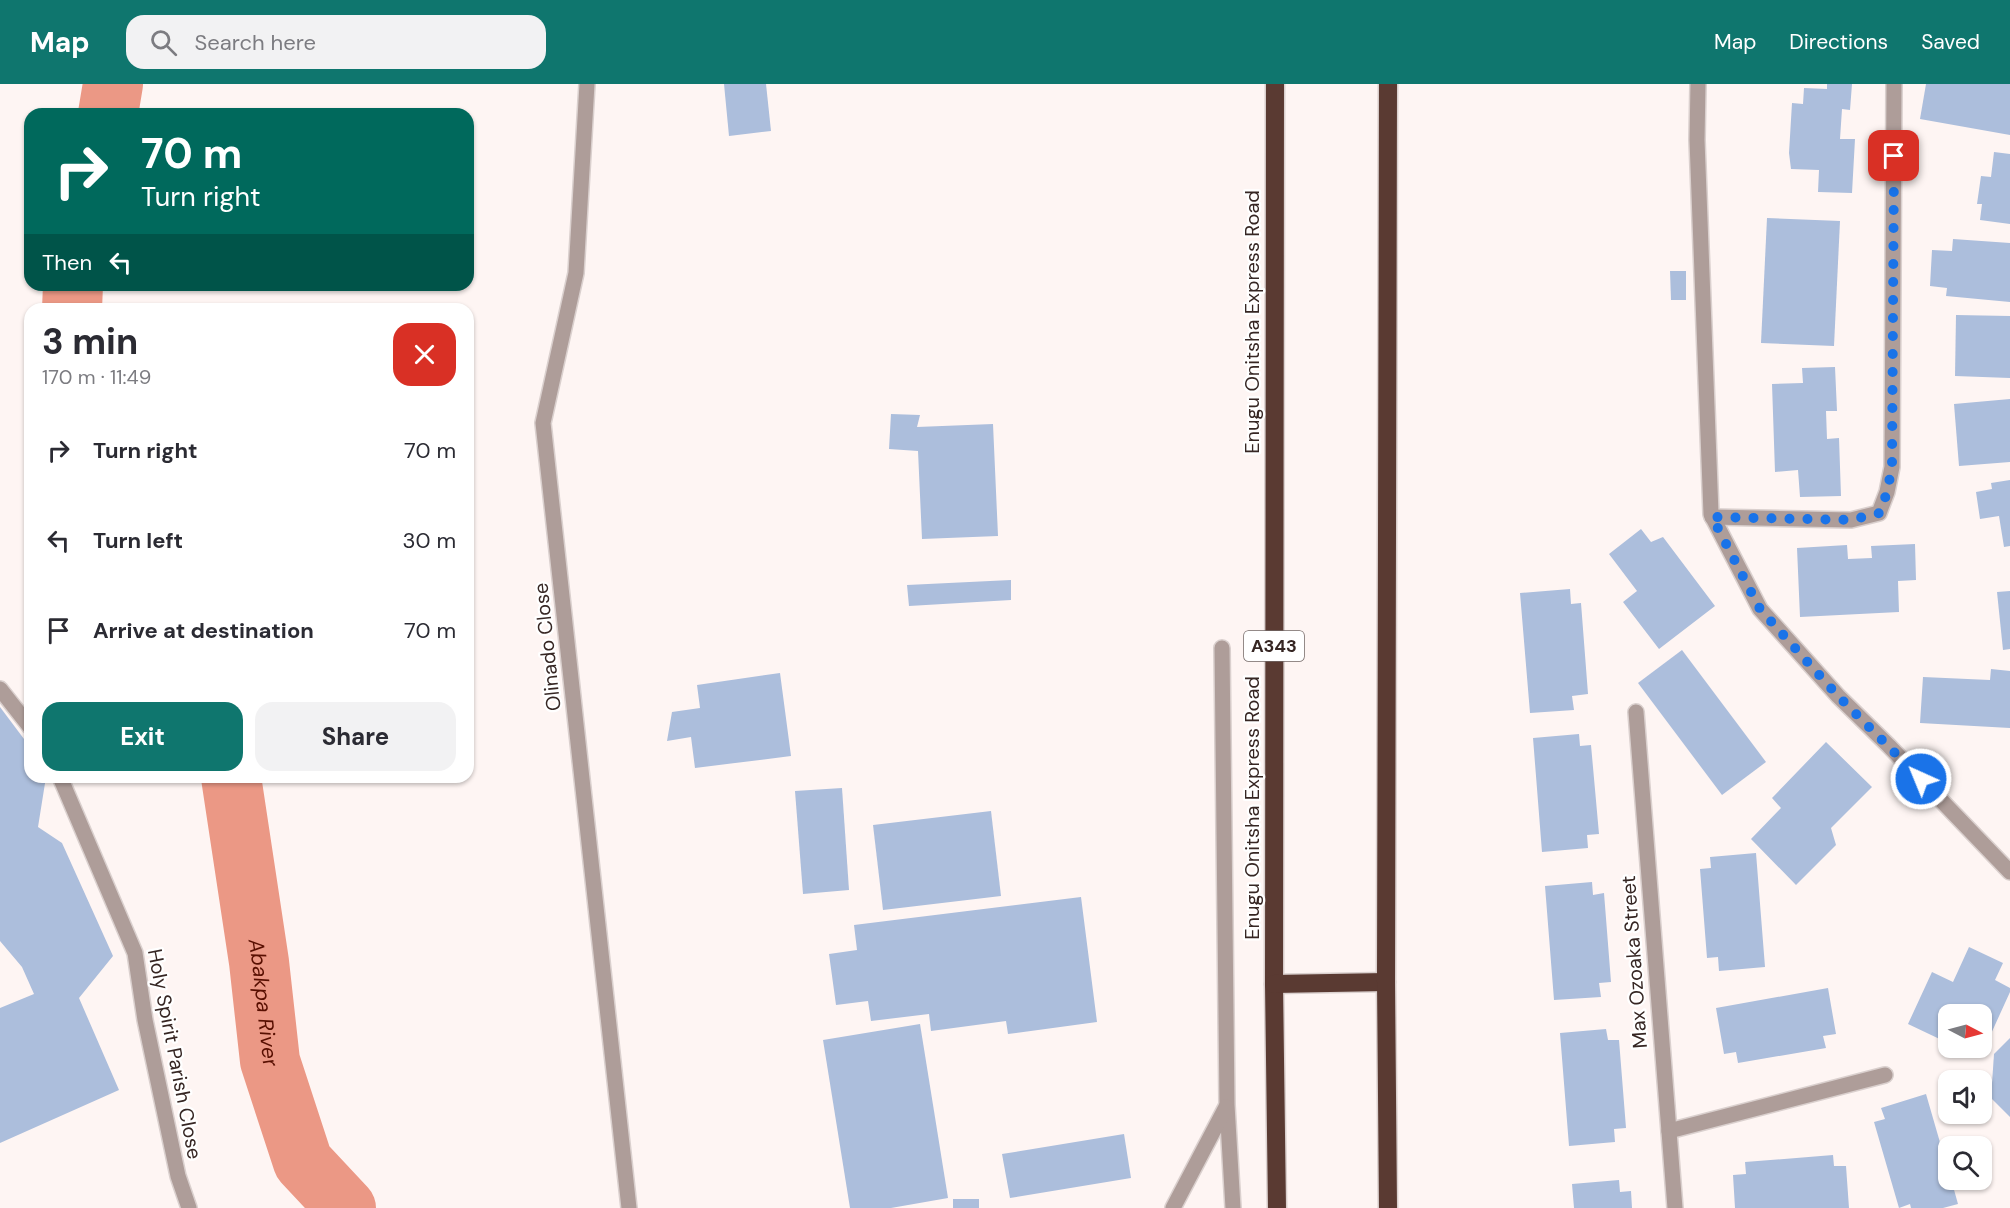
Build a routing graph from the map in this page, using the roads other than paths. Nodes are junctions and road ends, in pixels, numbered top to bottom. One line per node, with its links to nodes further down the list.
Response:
1 (587, 84): 19 (street, Olinado Close)
2 (1275, 84): 14 (highway, Enugu Onitsha Express Road / A343)
3 (1388, 84): 13 (highway)
4 (1698, 84): 6 (street)
5 (1894, 84): 6 (street)
6 (1712, 516): 12 (street)
7 (1222, 648): 16 (street)
8 (0, 689): 10 (street)
9 (1636, 712): 17 (street, Max Ozoaka Street)
10 (24, 719)
11 (63, 783): 18 (street, Holy Spirit Parish Close)
12 (2010, 872)
13 (1386, 982): 14 (highway); 23 (highway)
14 (1274, 984): 22 (highway, Enugu Onitsha Express Road / A343)
15 (1885, 1075): 17 (street)
16 (1227, 1105): 20 (street); 21 (street)
17 (1669, 1131): 24 (street, Max Ozoaka Street)
18 (189, 1208)
19 (629, 1208)
20 (1173, 1208)
21 (1233, 1208)
22 (1278, 1208)
23 (1388, 1208)
24 (1675, 1208)

